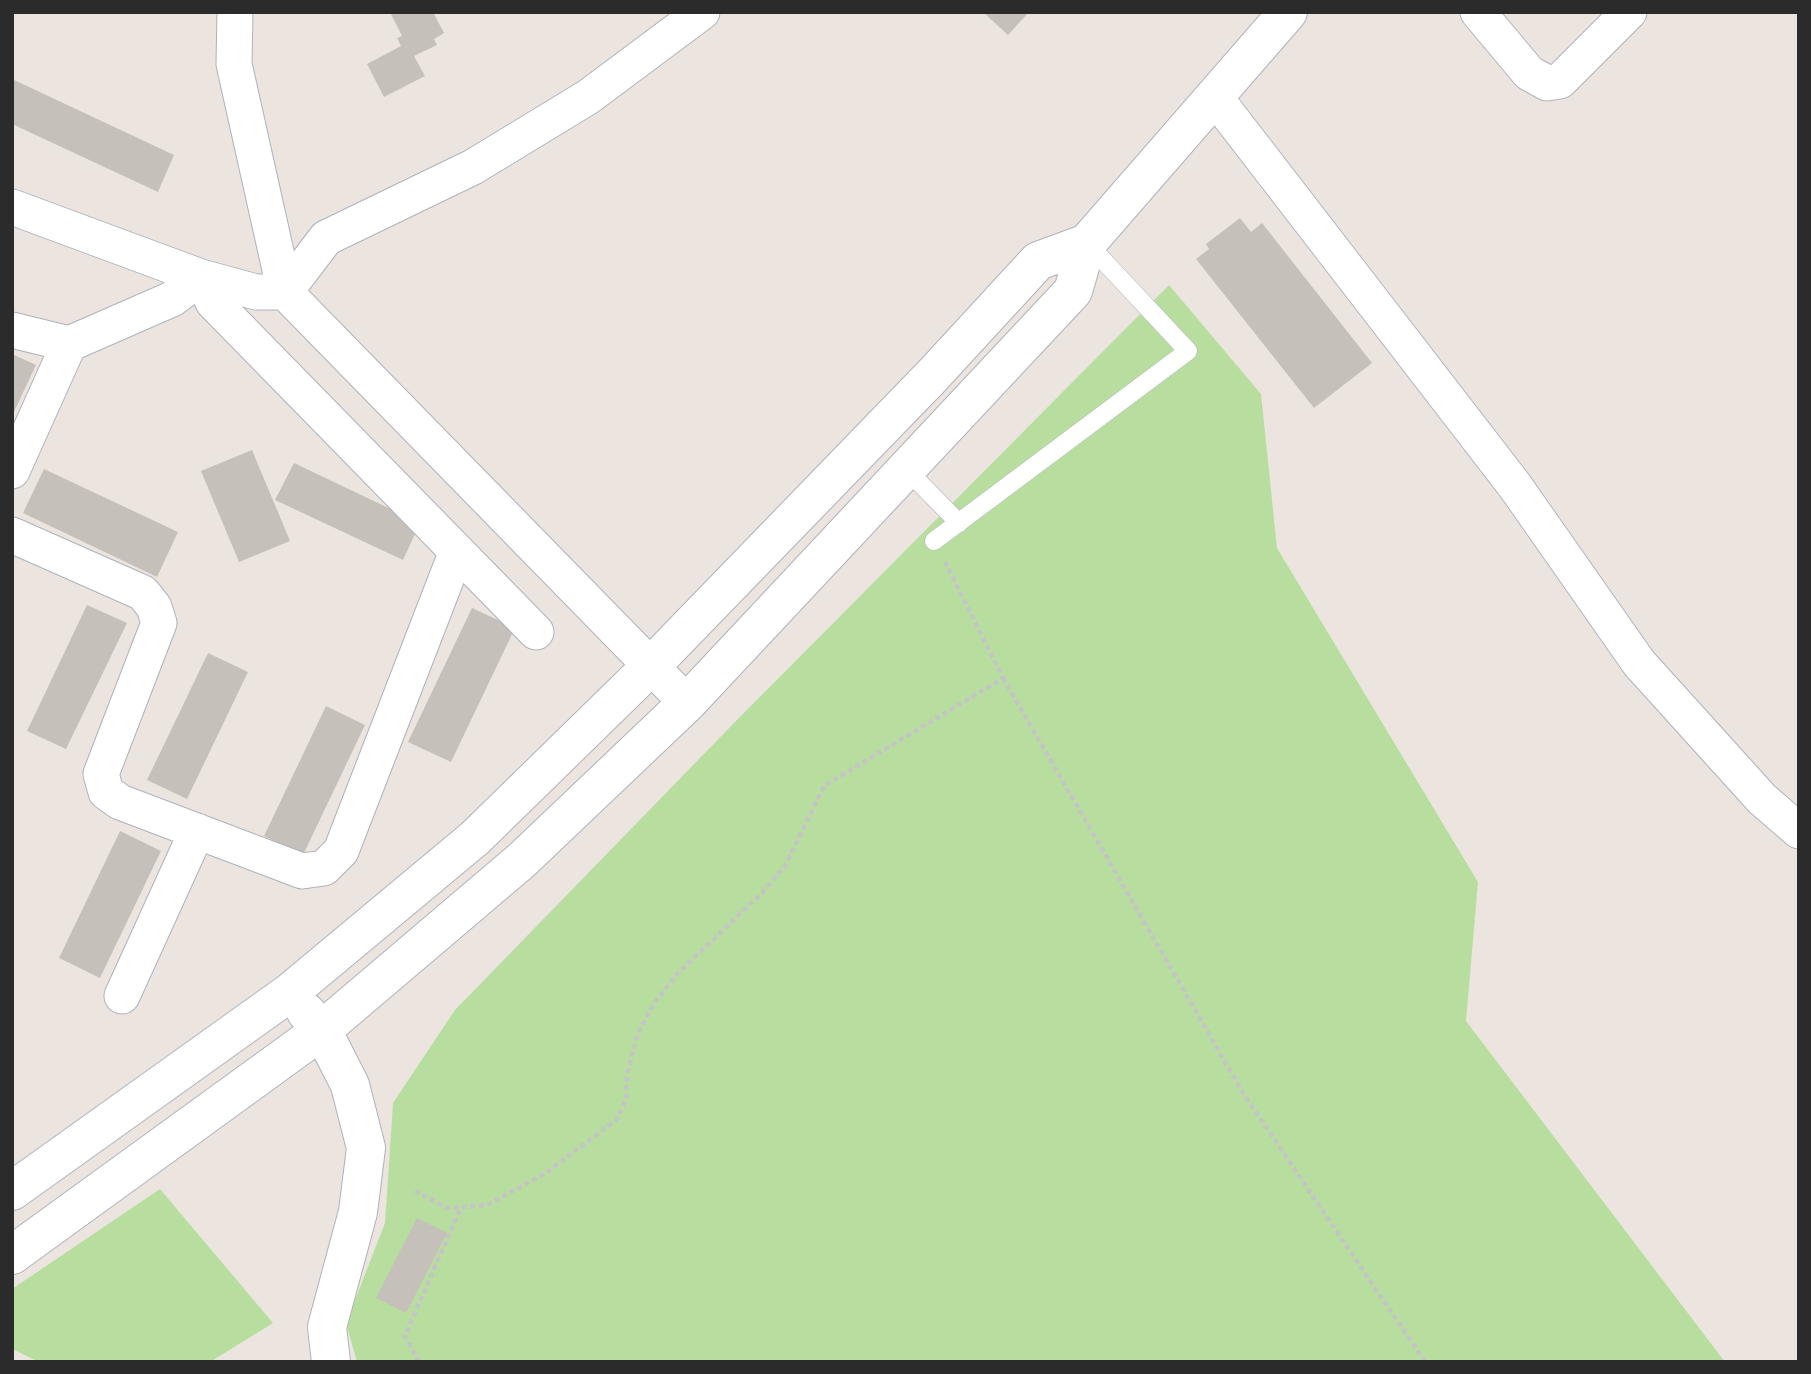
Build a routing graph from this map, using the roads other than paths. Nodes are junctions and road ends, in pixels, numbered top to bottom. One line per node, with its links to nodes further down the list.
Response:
1 (235, 12): 10 (street)
2 (702, 12): 10 (street)
3 (1288, 12): 6 (main road)
4 (1478, 12): 5 (street)
5 (1629, 12)
6 (1214, 96): 8 (main road); 23 (street)
7 (12, 207): 9 (street)
8 (1087, 243): 13 (main road); 15 (lane); 20 (main road)
9 (201, 276): 10 (street); 12 (street); 18 (street)
10 (285, 292): 20 (street)
11 (12, 330): 12 (street)
12 (69, 344): 14 (street)
13 (905, 468): 15 (lane); 21 (main road)
14 (12, 471)
15 (959, 523): 17 (lane)
16 (12, 535): 22 (street)
17 (934, 541)
18 (457, 551): 19 (street); 22 (street)
19 (536, 632)
20 (650, 667): 21 (street); 24 (main road)
21 (687, 703): 26 (main road)
22 (197, 831): 25 (street)
23 (1799, 831)
24 (289, 993): 26 (main road); 27 (main road)
25 (122, 996)
26 (322, 1030): 28 (main road); 29 (main road)
27 (12, 1191)
28 (12, 1255)
29 (331, 1362)

